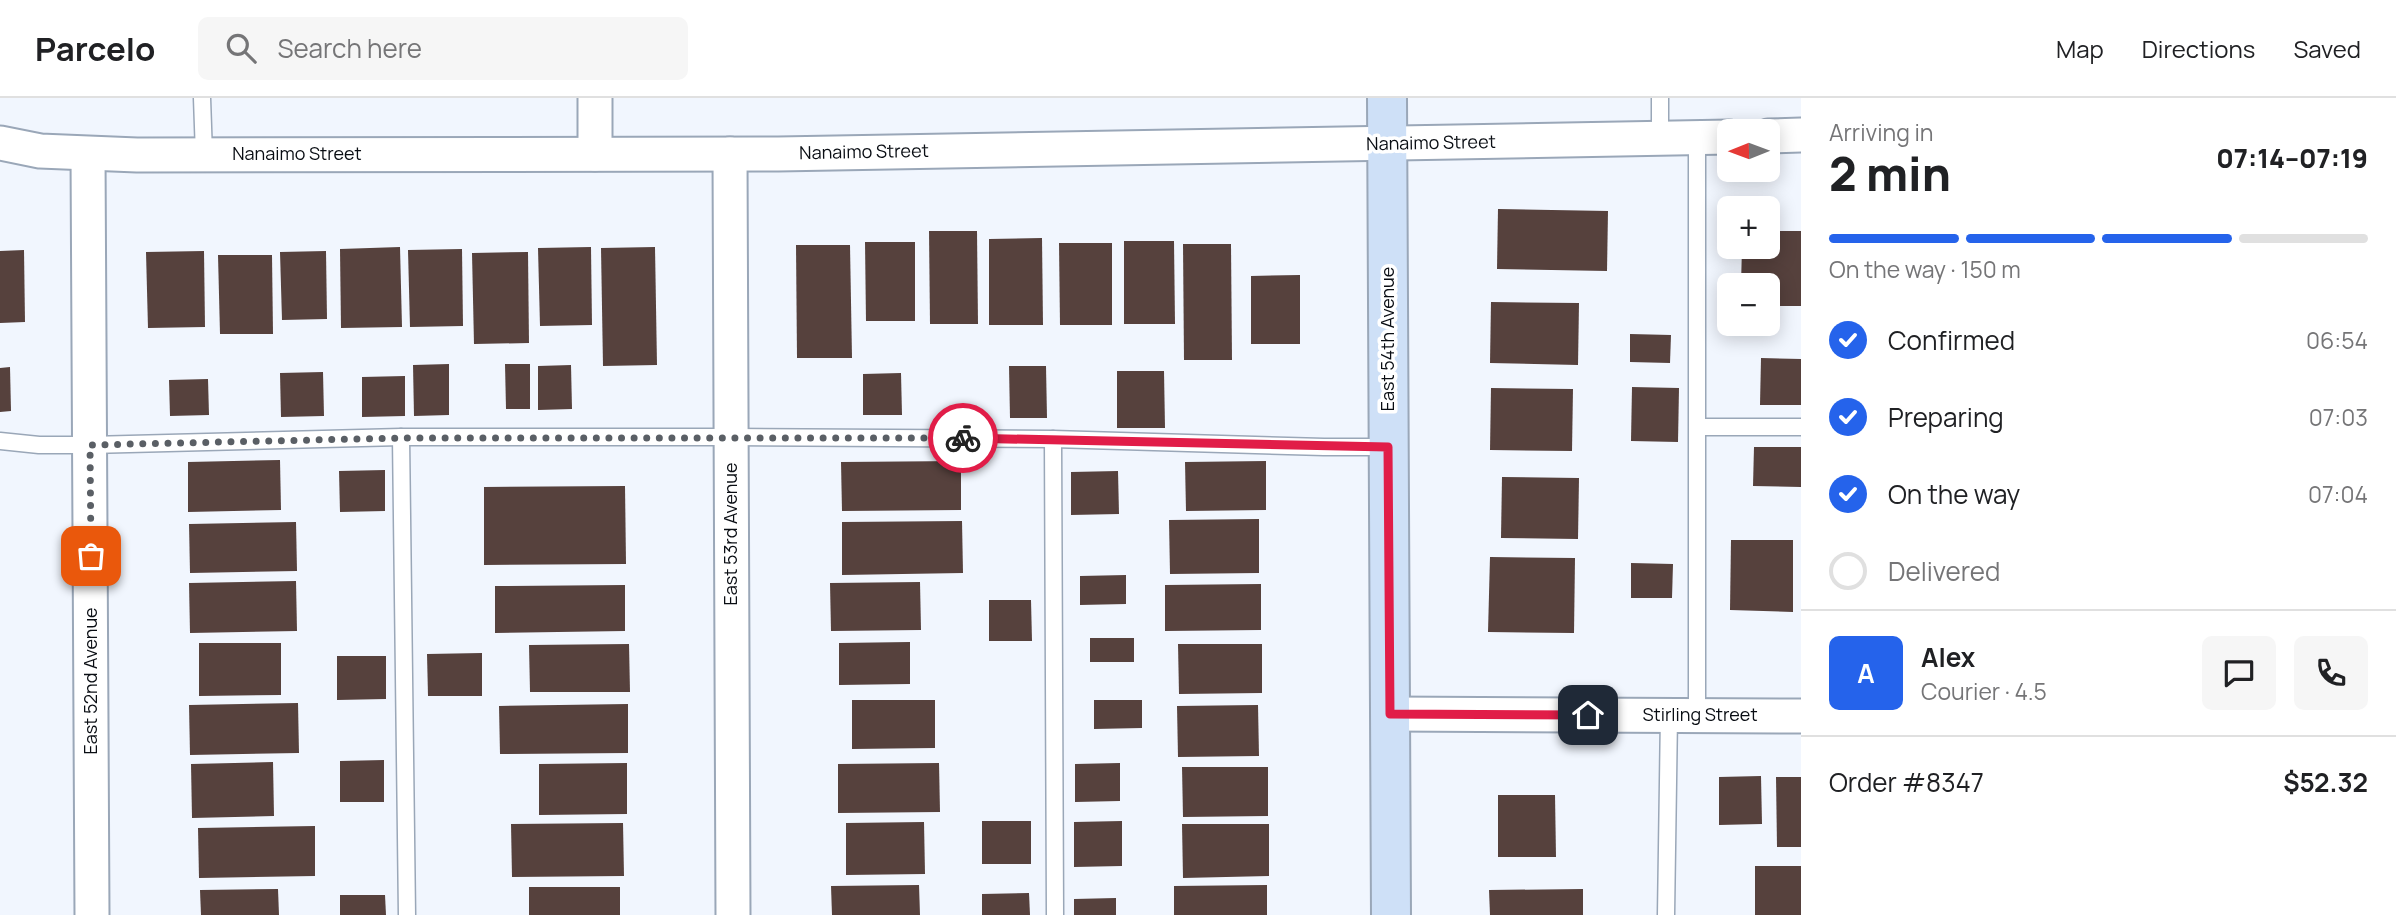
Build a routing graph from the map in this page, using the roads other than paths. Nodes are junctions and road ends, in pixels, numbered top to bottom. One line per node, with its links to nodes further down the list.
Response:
1 (202, 98): 14 (lane)
2 (595, 98): 12 (street)
3 (1387, 98): 10 (street, East 54th Avenue)
4 (1660, 98): 8 (lane)
5 (1801, 135): 6 (street)
6 (1780, 136)
7 (1713, 137): 8 (street, Nanaimo Street); 15 (lane)
8 (1660, 139): 10 (street, Nanaimo Street)
9 (0, 143): 11 (street, Nanaimo Street)
10 (1387, 143): 13 (street, Nanaimo Street); 22 (street, East 54th Avenue)
11 (88, 154): 14 (street, Nanaimo Street); 21 (street, East 52nd Avenue)
12 (595, 154): 13 (street, Nanaimo Street); 14 (street, Nanaimo Street)
13 (730, 154): 17 (street, East 53rd Avenue)
14 (204, 155)
15 (1698, 427): 16 (lane); 24 (lane)
16 (1801, 427)
17 (730, 437): 18 (lane); 19 (lane); 28 (street, East 53rd Avenue)
18 (401, 438): 21 (lane); 27 (lane)
19 (1054, 439): 22 (lane); 29 (lane)
20 (0, 441): 21 (lane)
21 (90, 445): 26 (street, East 52nd Avenue)
22 (1388, 447): 23 (street, East 54th Avenue)
23 (1390, 714): 24 (street, Stirling Street); 30 (street, East 54th Avenue)
24 (1683, 715): 25 (street, Stirling Street); 31 (lane)
25 (1801, 716)
26 (92, 915)
27 (407, 915)
28 (733, 915)
29 (1055, 915)
30 (1391, 915)
31 (1666, 915)

